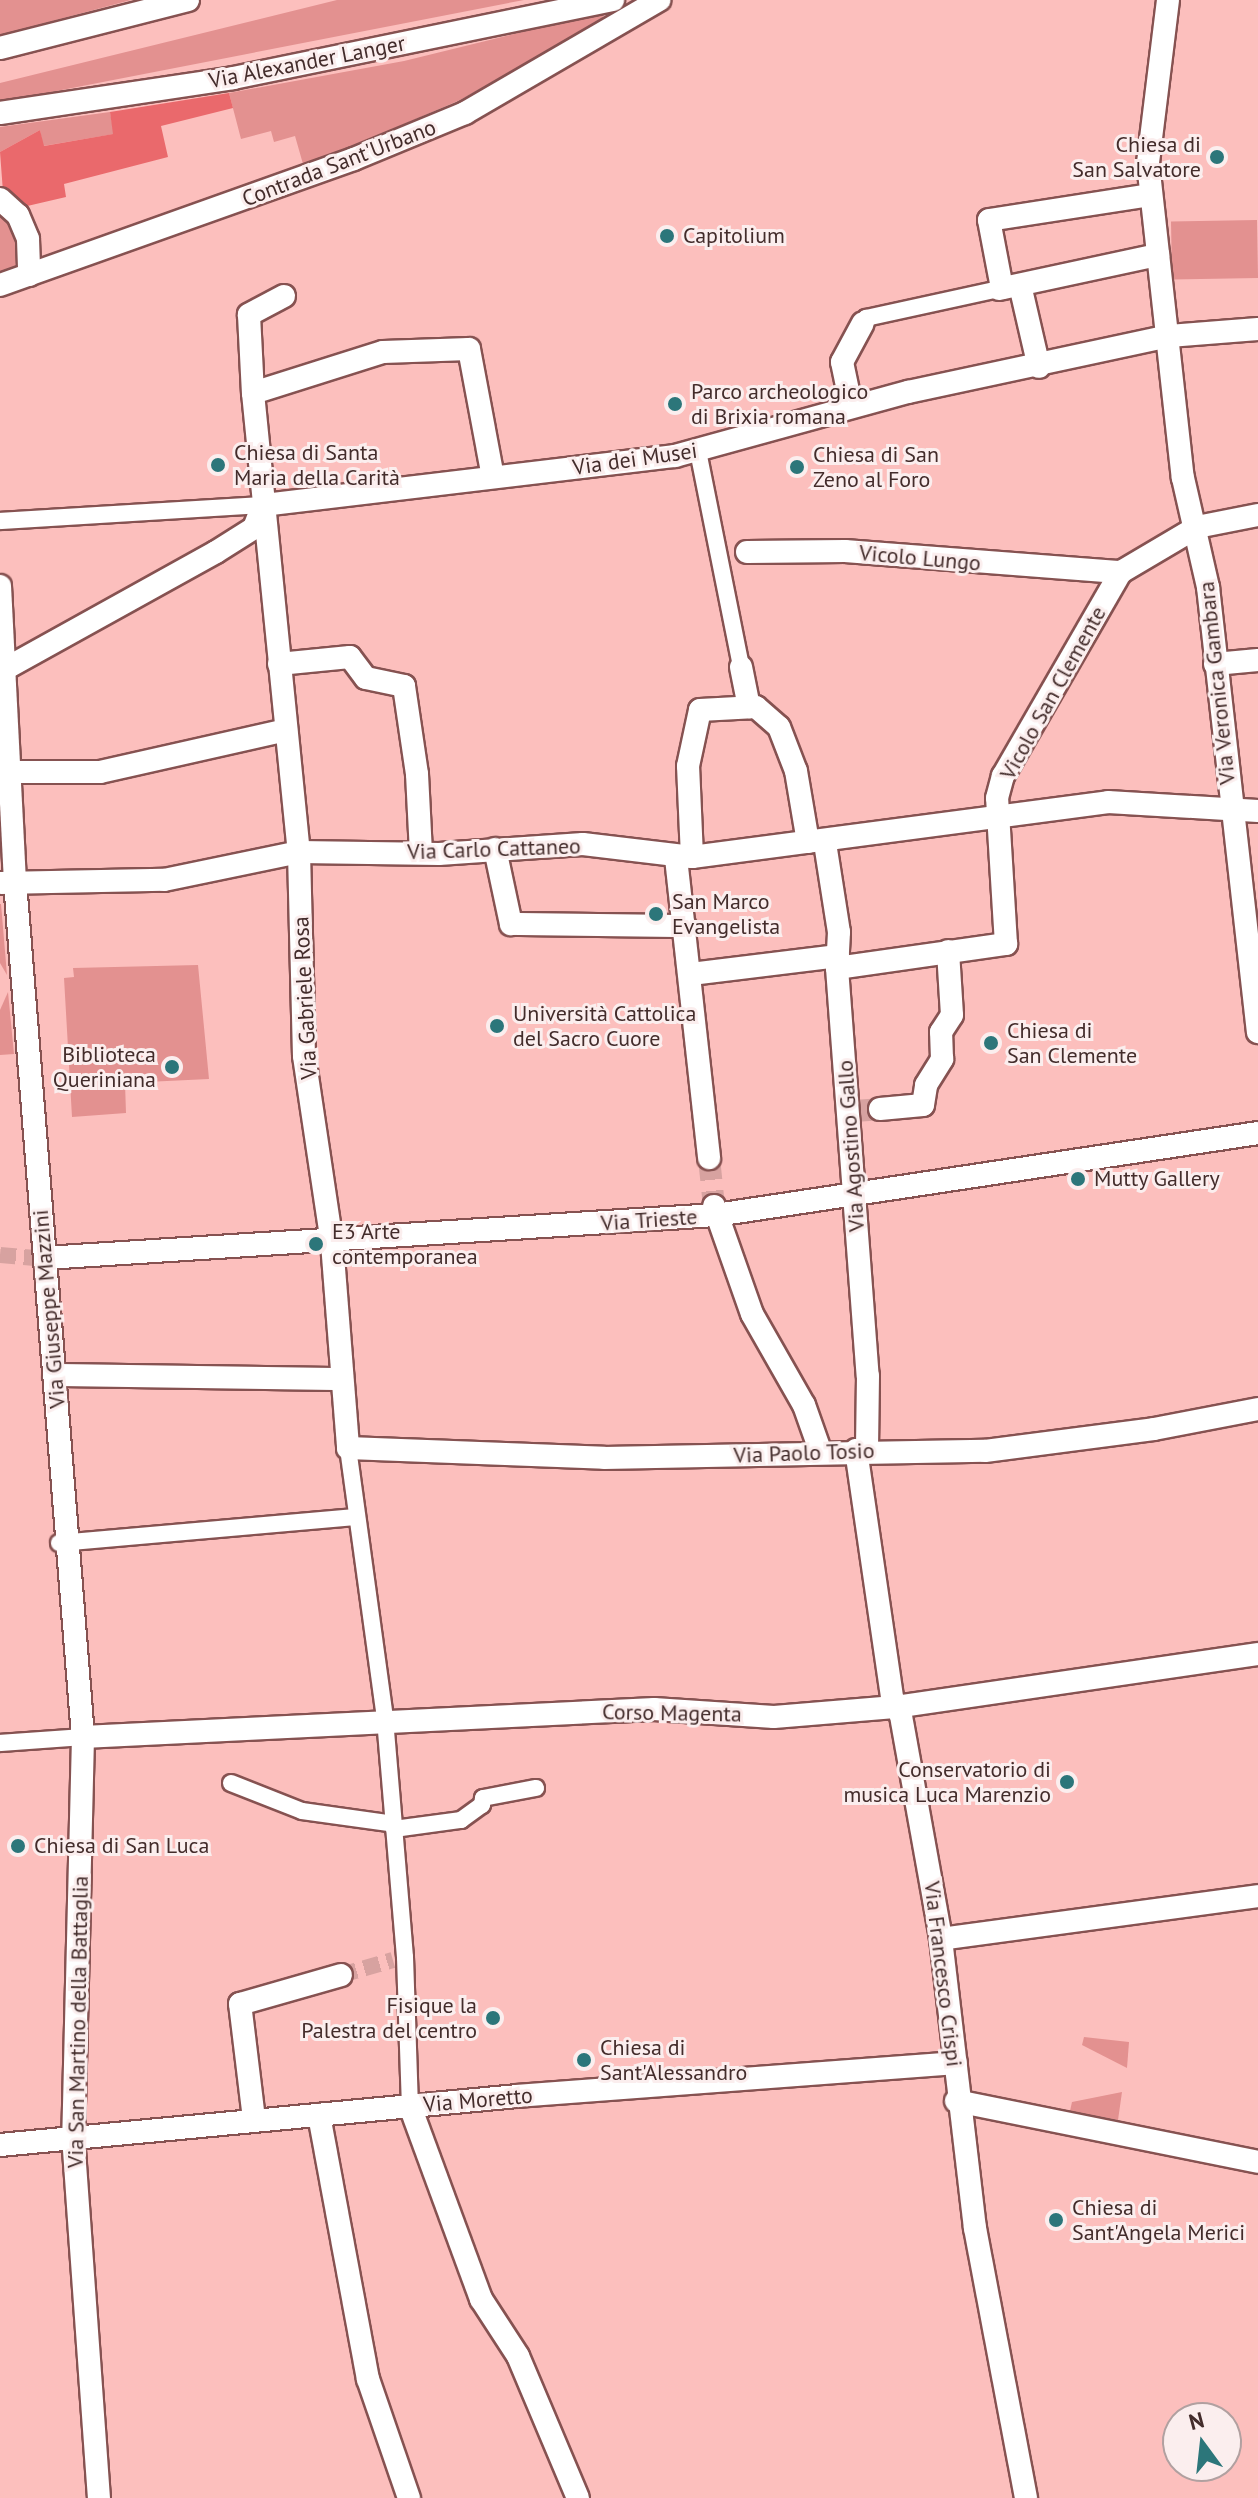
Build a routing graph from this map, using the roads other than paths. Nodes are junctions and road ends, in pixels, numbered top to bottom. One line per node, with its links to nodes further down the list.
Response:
1 (188, 0): 5 (street)
2 (613, 0): 6 (street, Via Alexander Langer)
3 (659, 0): 10 (street, Contrada Sant'Urbano)
4 (1168, 0): 7 (street, Via Veronica Gambara)
5 (0, 48)
6 (0, 113)
7 (1151, 195): 9 (street, Via Veronica Gambara); 12 (street)
8 (0, 199): 10 (street)
9 (1158, 255): 12 (street); 16 (street, Via Veronica Gambara)
10 (29, 275): 11 (street, Contrada Sant'Urbano)
11 (0, 285)
12 (1007, 287): 14 (street); 17 (street)
13 (284, 296): 18 (street, Via Gabriele Rosa)
14 (863, 323): 19 (street)
15 (1258, 329): 16 (street, Via dei Musei)
16 (1169, 336): 17 (street, Via dei Musei); 25 (street, Via Veronica Gambara)
17 (1039, 367): 19 (street, Via dei Musei)
18 (253, 393): 21 (street); 22 (street, Via Gabriele Rosa)
19 (851, 405): 20 (street, Via dei Musei)
20 (698, 451): 21 (street, Via dei Musei); 27 (street)
21 (493, 477): 22 (street, Via dei Musei)
22 (263, 505): 24 (street, Via dei Musei); 31 (street, Via Gabriele Rosa); 34 (street)
23 (1258, 515): 25 (street, Vicolo San Clemente)
24 (0, 521)
25 (1197, 527): 28 (street, Vicolo San Clemente); 32 (street, Via Veronica Gambara)
26 (747, 552): 27 (street, Vicolo Lungo); 28 (street, Vicolo Lungo)
27 (719, 554): 33 (street)
28 (1121, 572): 38 (street, Vicolo San Clemente)
29 (0, 586): 34 (street, Via Giuseppe Mazzini)
30 (1258, 660): 32 (street)
31 (279, 664): 36 (street, Via Gabriele Rosa); 44 (street)
32 (1215, 664): 39 (street, Via Veronica Gambara)
33 (741, 667): 35 (street)
34 (5, 669): 37 (street, Via Giuseppe Mazzini)
35 (749, 707): 41 (street, Via Agostino Gallo); 45 (street)
36 (286, 730): 37 (street); 43 (street, Via Gabriele Rosa)
37 (9, 772): 46 (street, Via Giuseppe Mazzini)
38 (997, 806): 39 (street, Via Carlo Cattaneo); 41 (street, Via Carlo Cattaneo); 48 (street, Vicolo San Clemente)
39 (1232, 811): 40 (street, Via Carlo Cattaneo); 51 (street, Via Veronica Gambara)
40 (1258, 811)
41 (817, 842): 45 (street, Via Carlo Cattaneo); 49 (street, Via Agostino Gallo)
42 (495, 849): 44 (street, Via Carlo Cattaneo); 45 (street, Via Carlo Cattaneo); 47 (street)
43 (299, 852): 44 (street, Via Carlo Cattaneo); 46 (street, Via Carlo Cattaneo); 57 (street, Via Gabriele Rosa)
44 (421, 852)
45 (684, 858): 47 (street)
46 (8, 882): 58 (street, Via Giuseppe Mazzini)
47 (685, 926): 50 (street)
48 (948, 951): 49 (street, Vicolo San Clemente); 52 (street)
49 (838, 962): 50 (street, Vicolo San Clemente); 55 (street, Via Agostino Gallo)
50 (691, 974): 54 (street)
51 (1258, 1032)
52 (880, 1109)
53 (1258, 1133): 55 (street, Via Trieste)
54 (709, 1158)
55 (855, 1196): 56 (street, Via Trieste); 63 (street, Via Agostino Gallo)
56 (715, 1211): 57 (street, Via Trieste); 64 (street)
57 (332, 1243): 58 (street, Via Trieste); 60 (street, Via Gabriele Rosa)
58 (40, 1258): 59 (street, Via Giuseppe Mazzini)
59 (54, 1375): 60 (street); 66 (street, Via Giuseppe Mazzini)
60 (340, 1379): 62 (street, Via Gabriele Rosa)
61 (1258, 1409): 63 (street, Via Paolo Tosio)
62 (348, 1448): 64 (street, Via Paolo Tosio); 65 (street, Via Gabriele Rosa)
63 (862, 1450): 64 (street, Via Paolo Tosio); 68 (street, Via Francesco Crispi)
64 (821, 1453)
65 (356, 1517): 66 (street); 69 (street, Via Gabriele Rosa)
66 (63, 1543): 70 (street, Via Giuseppe Mazzini)
67 (1258, 1654): 68 (street, Corso Magenta)
68 (895, 1707): 69 (street, Corso Magenta); 76 (street, Via Francesco Crispi)
69 (385, 1719): 70 (street, Corso Magenta); 74 (street, Via Gabriele Rosa)
70 (83, 1737): 71 (street); 83 (street, Via San Martino della Battaglia)
71 (0, 1743)
72 (231, 1783): 74 (street)
73 (536, 1788): 74 (street)
74 (394, 1826): 80 (street, Via Gabriele Rosa)
75 (1258, 1896): 76 (street)
76 (941, 1939): 78 (street, Via Francesco Crispi)
77 (341, 1975): 82 (street)
78 (956, 2063): 79 (street, Via Francesco Crispi); 80 (street, Via Moretto)
79 (956, 2101): 85 (street); 89 (street, Via Francesco Crispi)
80 (410, 2106): 81 (street, Via Moretto); 88 (street)
81 (319, 2115): 82 (street, Via Moretto); 87 (street)
82 (254, 2119): 83 (street, Via Moretto)
83 (73, 2136): 84 (street, Via Moretto); 86 (street, Via San Martino della Battaglia)
84 (0, 2145)
85 (1258, 2162)
86 (99, 2498)
87 (409, 2498)
88 (578, 2498)
89 (1026, 2498)

